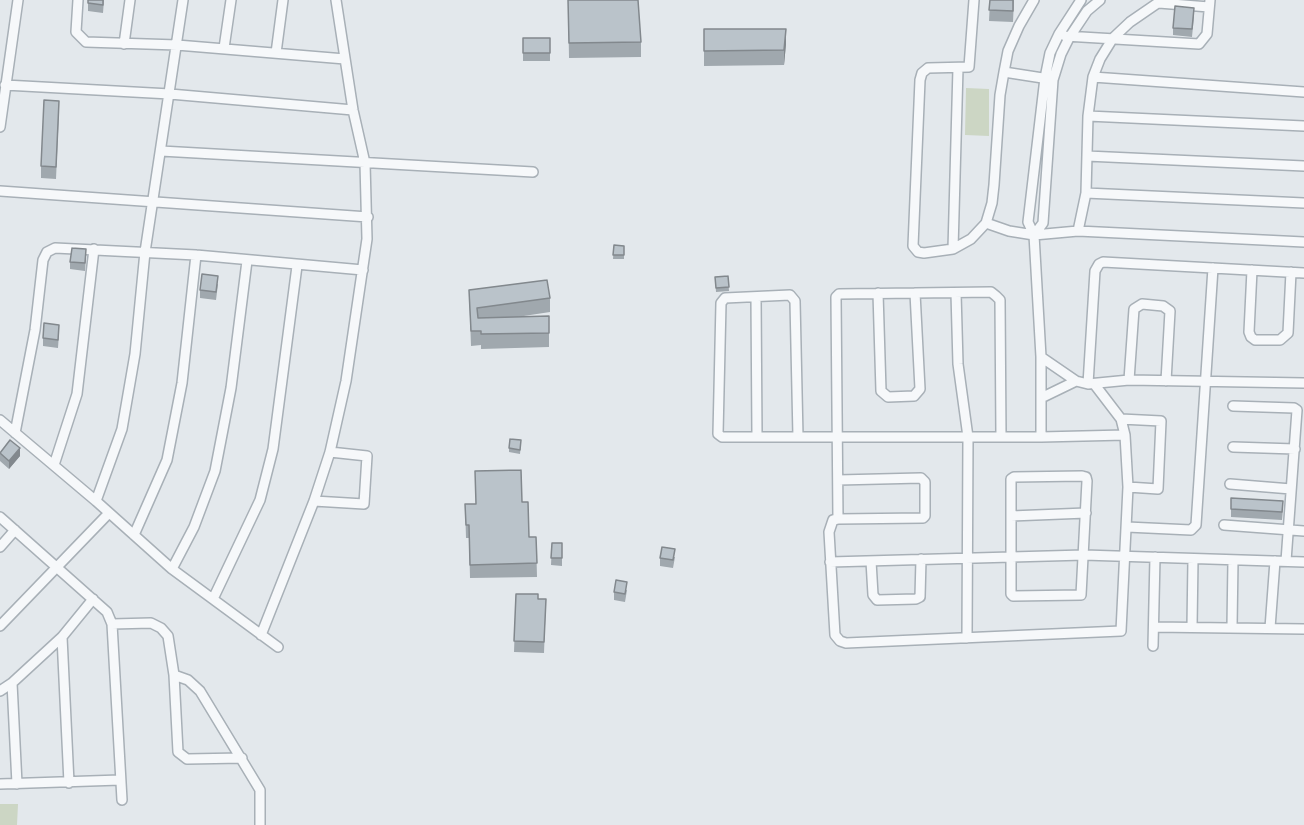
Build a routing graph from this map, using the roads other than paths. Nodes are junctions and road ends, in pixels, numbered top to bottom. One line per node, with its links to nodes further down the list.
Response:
1 (18, 0): 26 (street)
2 (78, 0): 17 (street)
3 (130, 0): 17 (street)
4 (183, 0): 18 (street)
5 (231, 0): 19 (street)
6 (283, 0): 20 (street)
7 (336, 0): 21 (street)
8 (974, 0): 22 (street)
9 (1034, 0): 23 (street)
10 (1082, 0): 14 (street)
11 (1100, 0): 15 (street)
12 (1160, 1): 13 (street); 16 (street)
13 (1210, 4): 16 (street)
14 (1059, 34): 15 (street); 25 (street)
15 (1069, 38): 16 (street); 25 (street)
16 (1113, 38): 24 (street)
17 (123, 44): 18 (street)
18 (177, 45): 19 (street); 28 (street)
19 (224, 48): 20 (street)
20 (276, 53): 21 (street)
21 (345, 59): 29 (street)
22 (958, 68): 50 (street); 50 (street)
23 (1004, 72): 25 (street); 45 (street)
24 (1093, 77): 27 (street); 30 (street)
25 (1049, 79): 33 (street); 35 (street)
26 (5, 85): 28 (street); 32 (street)
27 (1304, 92)
28 (170, 94): 29 (street); 34 (street)
29 (353, 110): 37 (street)
30 (1088, 116): 31 (street); 36 (street)
31 (1304, 126)
32 (0, 127)
33 (1037, 150): 35 (street); 47 (street)
34 (161, 151): 37 (street); 42 (street)
35 (1049, 151): 47 (street)
36 (1087, 156): 38 (street); 41 (street)
37 (365, 163): 39 (street); 44 (street)
38 (1304, 166)
39 (533, 172)
40 (0, 191): 42 (street)
41 (1086, 194): 43 (street); 46 (street)
42 (153, 201): 44 (street); 51 (street)
43 (1304, 203)
44 (368, 217): 56 (street)
45 (986, 223): 47 (street); 50 (street)
46 (1078, 231): 47 (street); 48 (street)
47 (1034, 235): 64 (street)
48 (1304, 242)
49 (94, 249): 51 (street); 75 (street); 86 (street)
50 (953, 249)
51 (145, 252): 52 (street); 91 (street)
52 (196, 255): 53 (street); 103 (street)
53 (247, 261): 54 (street); 119 (street)
54 (297, 266): 56 (street); 121 (street)
55 (1213, 268): 57 (street); 68 (street); 70 (street)
56 (363, 270): 85 (street)
57 (1252, 270): 58 (street); 58 (street)
58 (1290, 272): 59 (street)
59 (1304, 273)
60 (956, 292): 62 (street); 80 (street); 81 (street)
61 (878, 293): 62 (street); 62 (street); 79 (street)
62 (915, 293)
63 (756, 297): 77 (street); 77 (street); 78 (street)
64 (1041, 357): 66 (street); 71 (street)
65 (1129, 380): 67 (street); 67 (street); 70 (street)
66 (1076, 381): 70 (street); 71 (street)
67 (1166, 381): 68 (street)
68 (1206, 381): 69 (street); 99 (street)
69 (1304, 383)
70 (1092, 385): 73 (street)
71 (1041, 398): 82 (street)
72 (1233, 406): 84 (street)
73 (1121, 419): 76 (street); 89 (street)
74 (0, 420): 75 (street)
75 (15, 433): 86 (street)
76 (1125, 435): 82 (street); 89 (street)
77 (757, 437): 78 (street)
78 (798, 437): 79 (street)
79 (838, 437): 80 (street); 87 (street)
80 (968, 437): 81 (street); 108 (street)
81 (1001, 437): 82 (street)
82 (1041, 437)
83 (1233, 447): 84 (street)
84 (1295, 449): 90 (street)
85 (330, 452): 92 (street); 92 (street)
86 (54, 465): 91 (street)
87 (838, 480): 97 (street); 97 (street)
88 (1230, 484): 90 (street)
89 (1128, 487): 99 (street)
90 (1292, 489): 101 (street)
91 (96, 501): 93 (street)
92 (314, 501): 129 (street)
93 (109, 513): 103 (street); 118 (street)
94 (1086, 513): 95 (street); 95 (street); 105 (street)
95 (1011, 516): 106 (street)
96 (0, 517): 100 (street)
97 (838, 519): 116 (street)
98 (1224, 525): 101 (street)
99 (1127, 527): 107 (street)
100 (15, 530): 104 (street); 118 (street)
101 (1288, 530): 102 (street); 115 (street)
102 (1304, 531)
103 (134, 535): 119 (street)
104 (0, 547)
105 (1084, 555): 106 (street); 106 (street); 107 (street)
106 (1011, 556): 108 (street)
107 (1126, 557): 109 (street); 131 (street)
108 (967, 558): 110 (street); 131 (street)
109 (1155, 558): 111 (street); 124 (street)
110 (921, 559): 113 (street); 113 (street)
111 (1193, 559): 112 (street); 125 (street)
112 (1233, 560): 114 (street); 126 (street)
113 (871, 561): 116 (street)
114 (1275, 561): 115 (street); 127 (street)
115 (1286, 561): 117 (street)
116 (830, 562): 131 (street)
117 (1304, 562)
118 (57, 568): 120 (street); 123 (street)
119 (172, 569): 121 (street)
120 (93, 599): 122 (street); 130 (street)
121 (213, 599): 129 (street)
122 (112, 624): 134 (street); 138 (street)
123 (0, 626)
124 (1154, 627): 125 (street); 132 (street)
125 (1192, 627): 126 (street)
126 (1232, 627): 127 (street)
127 (1270, 628): 128 (street)
128 (1304, 628)
129 (261, 635): 133 (street)
130 (62, 637): 135 (street); 139 (street)
131 (966, 638)
132 (1153, 646)
133 (278, 647)
134 (174, 675): 137 (street); 137 (street)
135 (12, 683): 136 (street); 141 (street)
136 (0, 691)
137 (242, 758): 143 (street)
138 (120, 780): 139 (street); 142 (street)
139 (69, 783): 141 (street)
140 (0, 784): 141 (street)
141 (17, 784)
142 (122, 800)
143 (260, 825)

